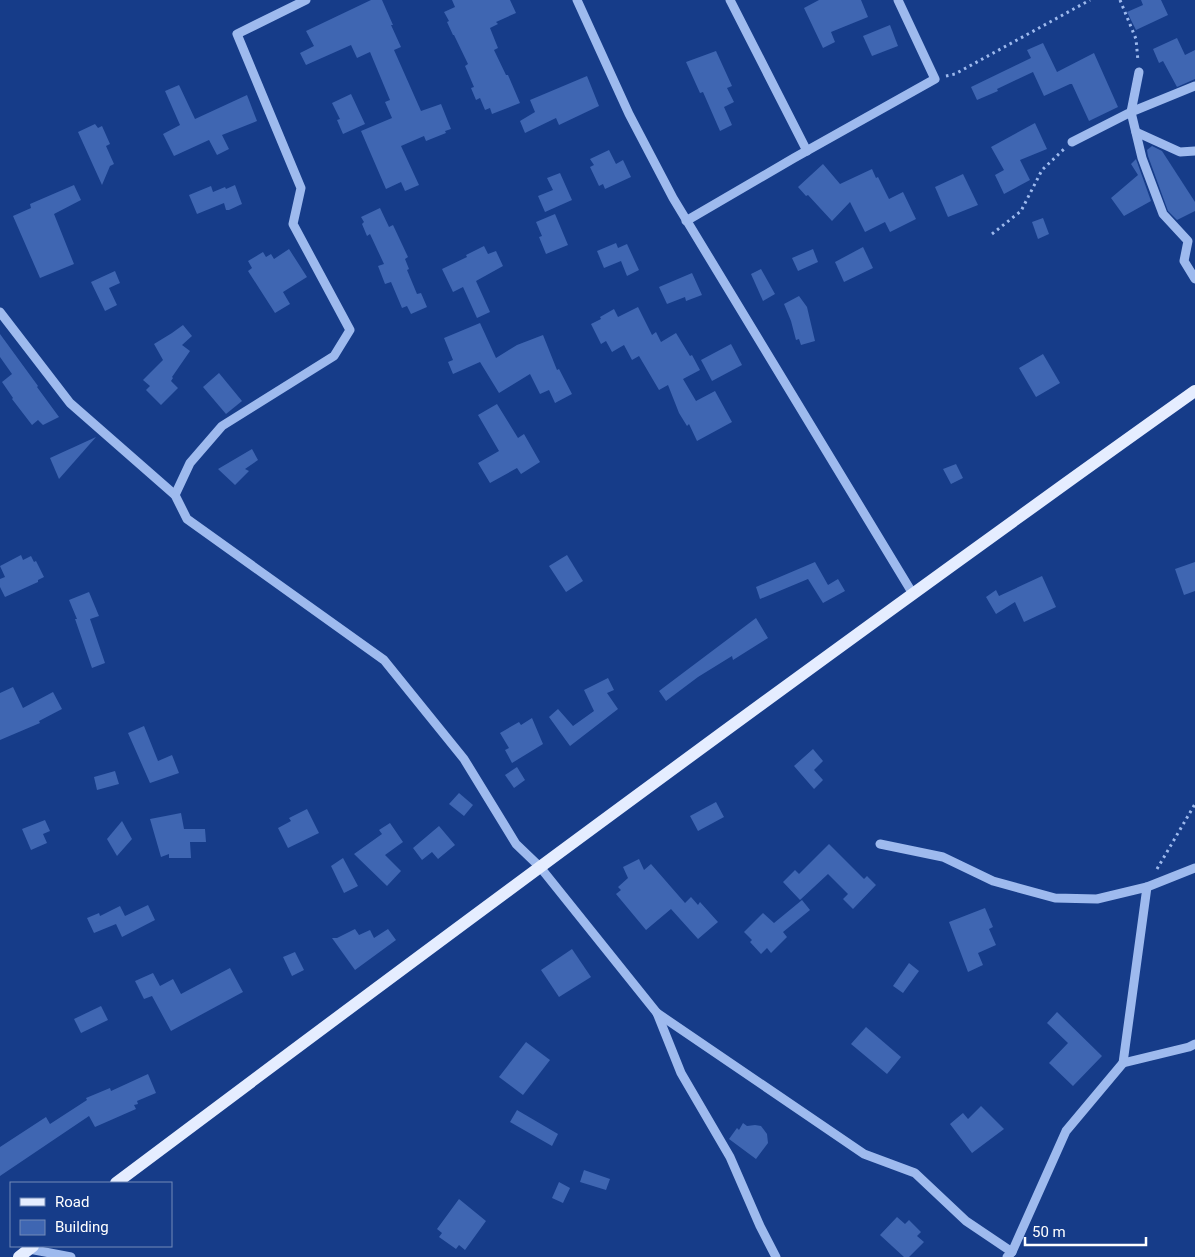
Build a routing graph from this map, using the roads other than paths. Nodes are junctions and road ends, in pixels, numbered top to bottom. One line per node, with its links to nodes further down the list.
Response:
1 (306, 0): 16 (street)
2 (577, 0): 12 (street)
3 (730, 0): 10 (street)
4 (898, 0): 10 (street)
5 (1139, 72): 7 (street)
6 (1195, 86): 7 (street)
7 (1131, 112): 8 (street); 9 (street)
8 (1136, 132): 11 (street); 13 (street)
9 (1072, 142)
10 (807, 151): 12 (street)
11 (1195, 151)
12 (686, 221): 17 (street)
13 (1195, 279)
14 (0, 312): 16 (street)
15 (1195, 391): 17 (main road)
16 (175, 495): 19 (street)
17 (913, 594): 19 (main road)
18 (880, 844): 21 (street)
19 (540, 867): 22 (street); 25 (main road)
20 (1195, 868): 21 (street)
21 (1147, 887): 24 (street)
22 (657, 1013): 27 (street); 29 (street)
23 (1195, 1044): 24 (street)
24 (1123, 1063): 27 (street)
25 (117, 1182)
26 (27, 1251): 28 (street)
27 (1009, 1255)
28 (71, 1257)
29 (776, 1257)

